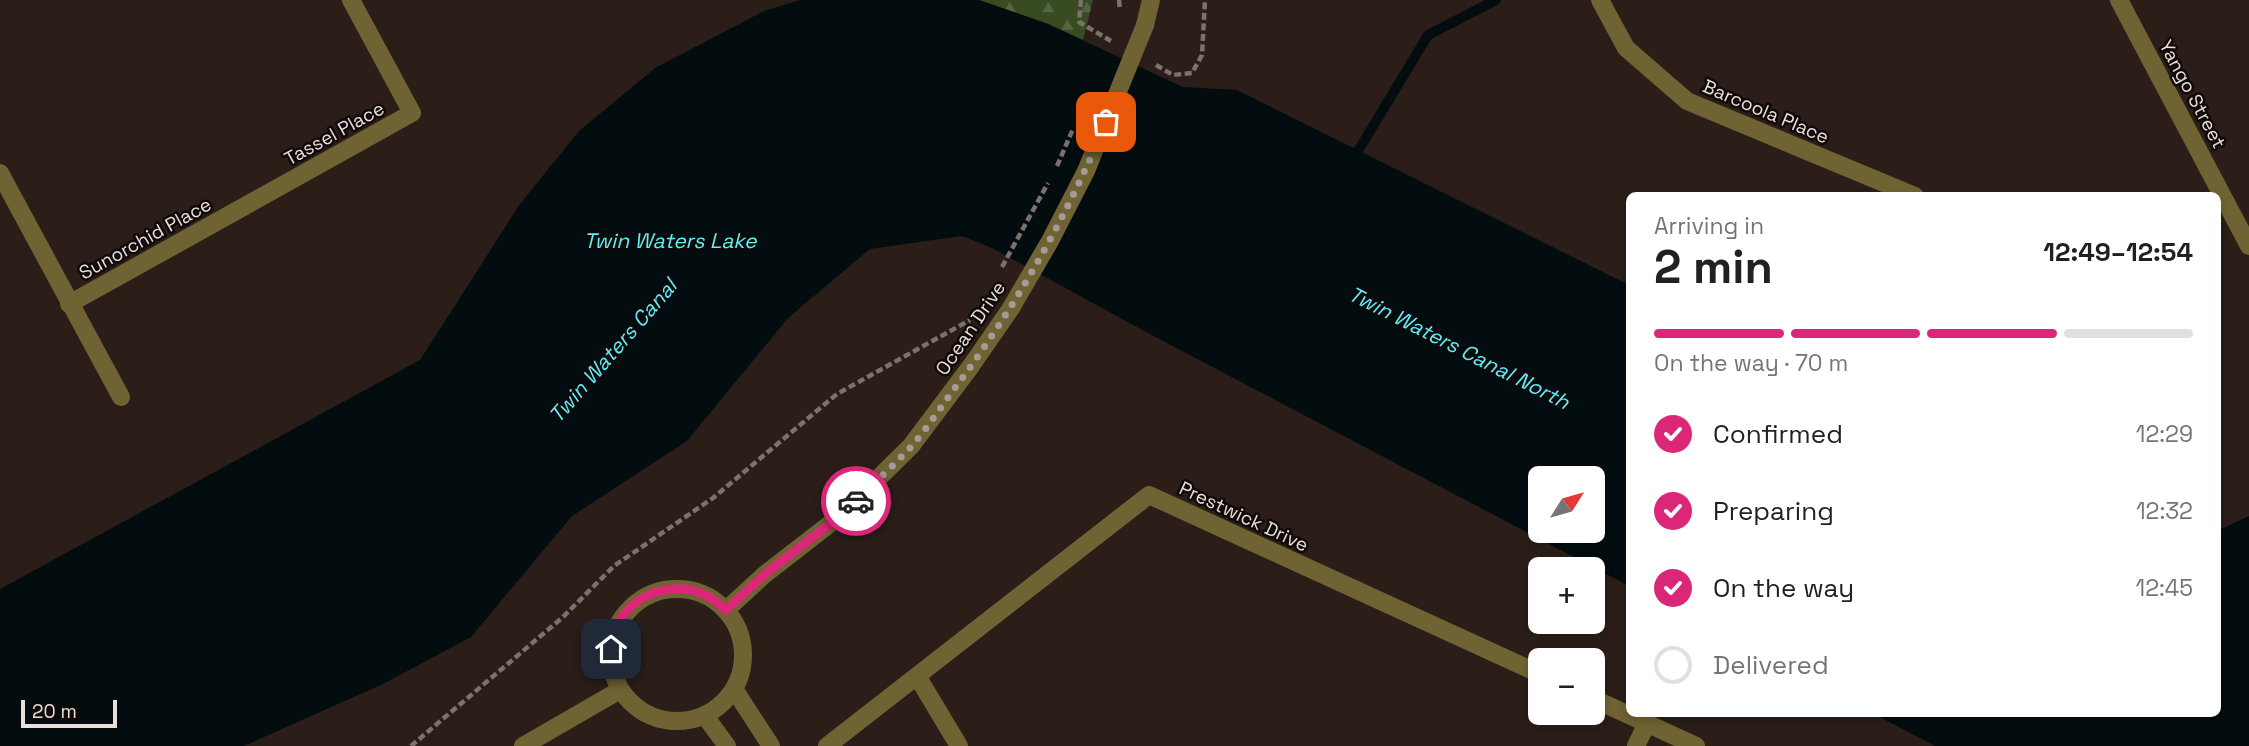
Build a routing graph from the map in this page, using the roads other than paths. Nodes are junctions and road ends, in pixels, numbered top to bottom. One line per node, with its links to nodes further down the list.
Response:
1 (1151, 0): 11 (street, Ocean Drive, bridge)
2 (1600, 0): 6 (street, Barcoola Place)
3 (2119, 0): 8 (street, Yango Street)
4 (355, 1): 7 (street, Tassel Place)
5 (0, 173): 9 (street, Sunorchid Place)
6 (1905, 192)
7 (242, 208): 9 (street, Sunorchid Place)
8 (2247, 237)
9 (69, 304): 10 (street, Sunorchid Place)
10 (121, 397)
11 (726, 610): 14 (street); 15 (street)
12 (1528, 669): 13 (street, Prestwick Drive)
13 (917, 676): 24 (street, Prestwick Drive); 25 (street)
14 (620, 690): 18 (street); 21 (street)
15 (734, 690): 18 (street); 23 (street)
16 (1605, 704): 17 (street)
17 (1626, 713)
18 (705, 716): 22 (street)
19 (1634, 717): 20 (street)
20 (1647, 723): 26 (street); 27 (street)
21 (523, 746)
22 (727, 746)
23 (771, 746)
24 (827, 746)
25 (959, 746)
26 (1636, 746)
27 (1696, 746)

